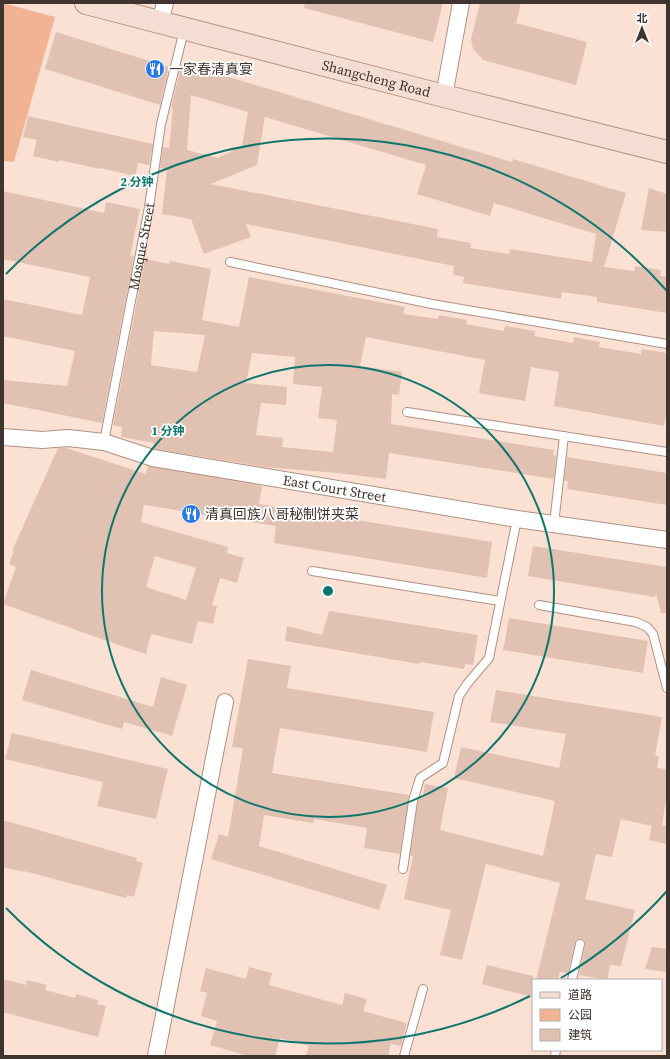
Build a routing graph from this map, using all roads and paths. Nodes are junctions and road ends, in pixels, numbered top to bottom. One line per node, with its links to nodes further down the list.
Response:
1 (86, 3): 3 (street, Shangcheng Road)
2 (460, 3): 5 (street)
3 (162, 13): 4 (street, Shangcheng Road)
4 (184, 29): 5 (street, Shangcheng Road); 12 (lane, Mosque Street)
5 (444, 96): 6 (street, Shangcheng Road)
6 (667, 152)
7 (230, 262): 8 (lane)
8 (667, 344)
9 (407, 412): 10 (lane)
10 (564, 436): 13 (lane); 15 (lane)
11 (3, 437): 12 (street, East Court Street)
12 (104, 442): 14 (street, East Court Street)
13 (667, 452)
14 (517, 519): 15 (street, East Court Street); 18 (lane)
15 (554, 524): 16 (street, East Court Street)
16 (667, 540)
17 (312, 571): 18 (lane)
18 (500, 601): 22 (lane)
19 (539, 605): 20 (lane)
20 (667, 688)
21 (225, 702): 26 (street)
22 (403, 868)
23 (580, 944): 24 (lane)
24 (572, 979)
25 (423, 989): 27 (lane)
26 (156, 1056)
27 (404, 1056)

